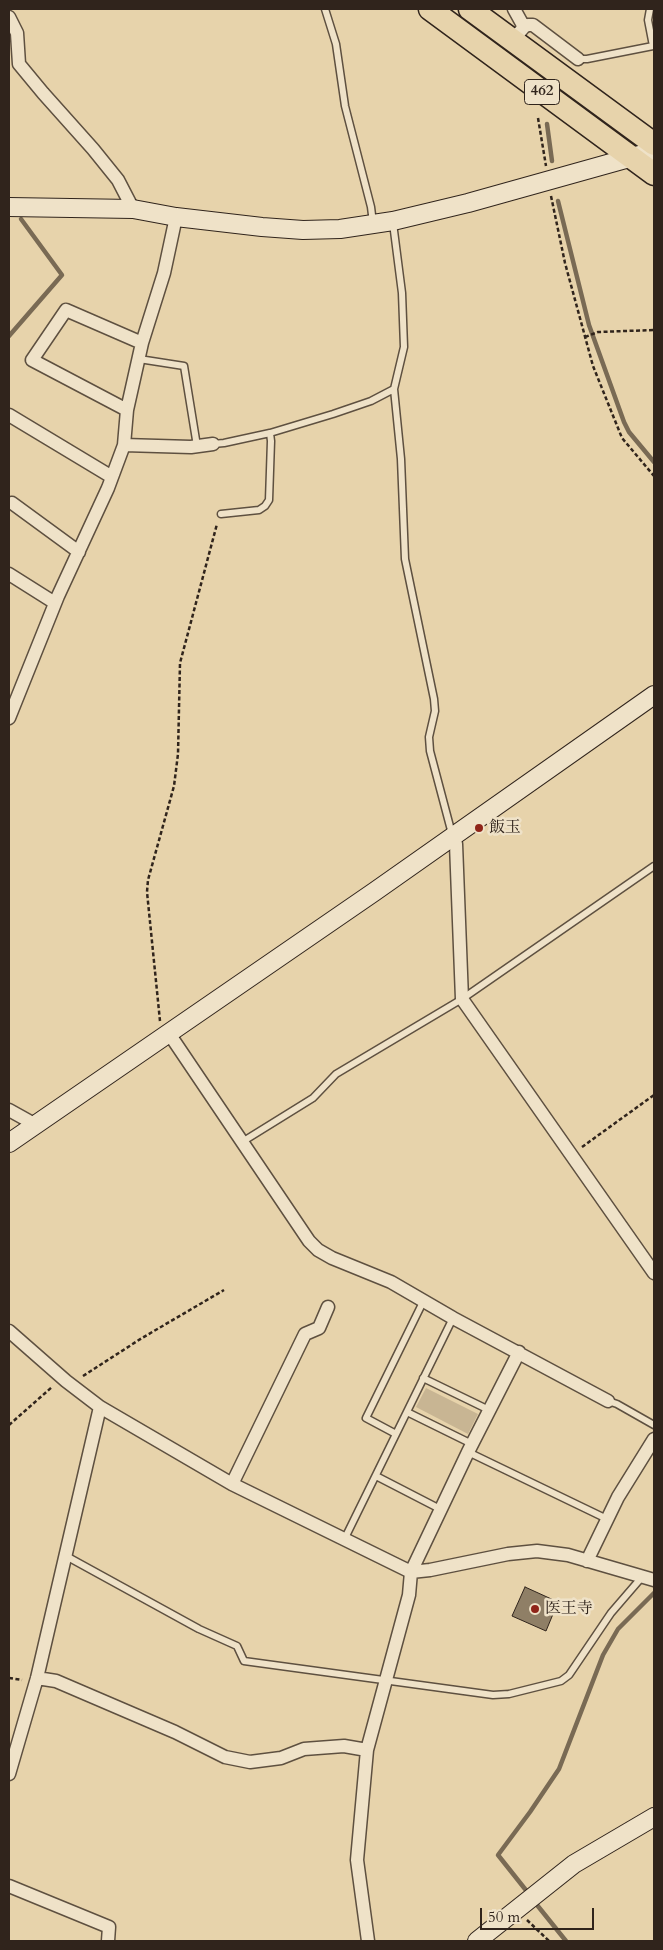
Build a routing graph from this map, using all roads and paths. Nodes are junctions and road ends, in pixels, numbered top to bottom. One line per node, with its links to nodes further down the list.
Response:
1 (326, 9): 20 (lane)
2 (430, 9): 13 (highway, 462)
3 (470, 9): 7 (highway, 462)
4 (514, 9): 7 (street)
5 (650, 9): 8 (lane)
6 (9, 17): 9 (street)
7 (519, 34): 8 (street); 11 (highway, 462)
8 (578, 58)
9 (14, 66): 17 (street)
10 (538, 118): 15 (path)
11 (654, 144)
12 (654, 151): 13 (street)
13 (630, 158): 14 (highway, 462); 15 (street)
14 (654, 174)
15 (548, 181): 19 (street); 22 (path)
16 (9, 207): 17 (street)
17 (133, 209): 18 (street)
18 (176, 217): 20 (street); 23 (street)
19 (393, 221): 20 (street); 25 (lane)
20 (373, 225)
21 (654, 330): 22 (path)
22 (586, 337): 32 (path)
23 (142, 343): 24 (street); 26 (street)
24 (139, 359): 26 (street); 31 (lane)
25 (394, 389): 28 (lane); 41 (lane)
26 (127, 410): 30 (street)
27 (9, 415): 33 (street)
28 (270, 433): 29 (lane); 35 (lane)
29 (213, 444): 31 (street)
30 (124, 445): 31 (street); 33 (street)
31 (197, 446)
32 (654, 476)
33 (112, 477): 36 (street)
34 (12, 503): 36 (street)
35 (221, 514): 44 (path)
36 (79, 552): 38 (street)
37 (10, 580): 38 (street)
38 (55, 603): 40 (street)
39 (654, 695): 41 (street)
40 (9, 718)
41 (452, 836): 43 (street); 44 (street)
42 (654, 866): 43 (lane)
43 (462, 998): 48 (lane); 50 (street)
44 (168, 1032): 47 (street); 48 (street)
45 (654, 1096): 50 (path)
46 (9, 1110): 47 (street)
47 (36, 1125): 49 (street)
48 (242, 1142): 53 (street)
49 (9, 1143)
50 (570, 1155): 51 (street)
51 (654, 1273)
52 (224, 1290): 60 (path)
53 (424, 1300): 55 (street); 67 (lane)
54 (328, 1307): 71 (street)
55 (453, 1318): 57 (street); 59 (lane)
56 (9, 1331): 58 (street)
57 (519, 1352): 61 (street); 63 (street)
58 (63, 1378): 60 (street); 65 (path)
59 (423, 1378): 63 (lane); 64 (lane)
60 (73, 1386): 62 (street)
61 (608, 1401): 66 (lane)
62 (100, 1406): 71 (street); 75 (street)
63 (489, 1410): 69 (street)
64 (406, 1412): 67 (lane); 69 (lane)
65 (9, 1424)
66 (654, 1425)
67 (396, 1434): 70 (lane)
68 (654, 1439): 73 (street)
69 (470, 1448): 72 (street); 73 (lane)
70 (376, 1476): 72 (lane); 74 (lane)
71 (232, 1484): 74 (street)
72 (440, 1509): 77 (street)
73 (607, 1519): 76 (street)
74 (344, 1540): 77 (street)
75 (66, 1556): 79 (street); 80 (lane)
76 (587, 1561): 77 (street); 78 (street)
77 (411, 1572): 80 (street)
78 (648, 1578): 80 (lane)
79 (37, 1678): 81 (street); 82 (street)
80 (387, 1680): 81 (street)
81 (367, 1750): 87 (street)
82 (9, 1774)
83 (654, 1817): 85 (street)
84 (9, 1886): 86 (street)
85 (517, 1910): 88 (street); 89 (path)
86 (108, 1941)
87 (368, 1941)
88 (477, 1941)
89 (549, 1941)

